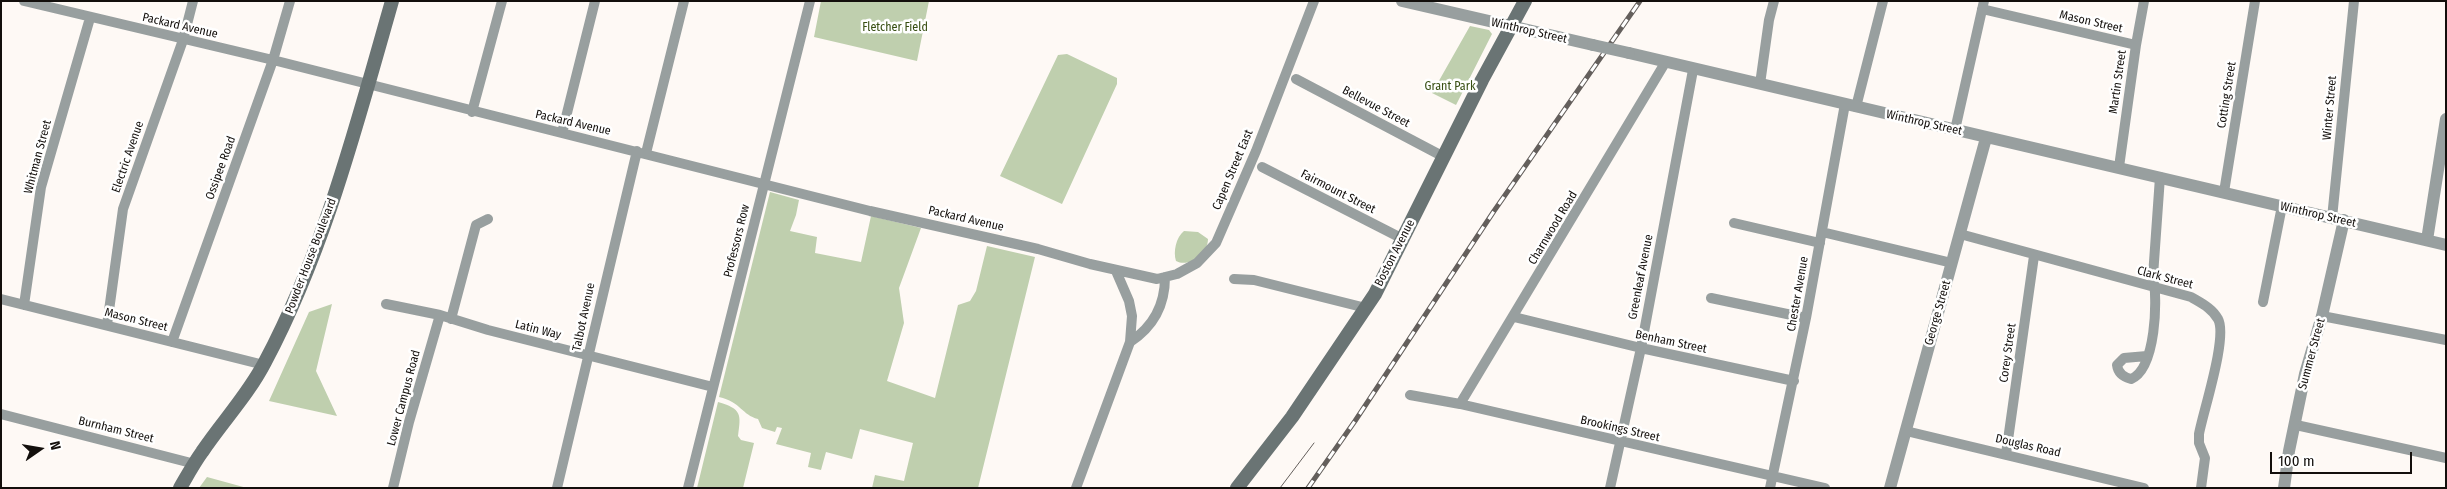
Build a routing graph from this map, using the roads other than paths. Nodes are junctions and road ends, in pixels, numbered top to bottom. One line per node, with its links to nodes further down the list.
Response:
1 (24, 1): 19 (street, Packard Avenue)
2 (193, 1): 21 (street, Electric Avenue)
3 (290, 1): 23 (street, Ossipee Road)
4 (392, 1): 28 (main road, Powder House Boulevard)
5 (502, 1): 30 (street)
6 (595, 1): 33 (street)
7 (684, 1): 35 (street, Talbot Avenue)
8 (810, 1): 40 (street, Professors Row)
9 (1314, 1): 55 (street, Capen Street East)
10 (1402, 1): 18 (street, Winthrop Street)
11 (1525, 1): 20 (main road, Boston Avenue)
12 (1774, 1): 27 (street)
13 (1883, 1): 29 (street, Chester Avenue)
14 (2144, 1): 22 (street, Martin Street)
15 (2255, 1): 41 (street, Cotting Street)
16 (2354, 1): 44 (street, Winter Street)
17 (1983, 5): 22 (street, Mason Street); 32 (street)
18 (1445, 7): 20 (street, Winthrop Street)
19 (90, 18): 21 (street, Packard Avenue); 62 (street, Whitman Street)
20 (1512, 26): 24 (street, Winthrop Street, bridge); 36 (main road, Boston Avenue)
21 (183, 40): 23 (street, Packard Avenue); 69 (street, Electric Avenue)
22 (2136, 45): 38 (street, Martin Street)
23 (273, 60): 28 (street, Packard Avenue); 71 (street, Ossipee Road)
24 (1665, 63): 25 (street, Winthrop Street); 66 (street, Charnwood Road)
25 (1693, 70): 27 (street, Winthrop Street); 73 (street, Greenleaf Avenue)
26 (1296, 79): 36 (street, Bellevue Street)
27 (1760, 84): 29 (street, Winthrop Street)
28 (369, 85): 30 (street, Packard Avenue); 76 (main road, Powder House Boulevard)
29 (1850, 106): 32 (street, Winthrop Street); 46 (street, Chester Avenue)
30 (472, 112): 33 (street, Packard Avenue)
31 (2446, 119): 49 (street)
32 (1955, 130): 34 (street, Winthrop Street)
33 (562, 133): 35 (street, Packard Avenue)
34 (1986, 138): 38 (street, Winthrop Street); 47 (street, George Street)
35 (641, 152): 40 (street, Packard Avenue); 74 (street, Talbot Avenue)
36 (1444, 156): 48 (main road, Boston Avenue)
37 (1262, 167): 48 (street, Fairmount Street)
38 (2119, 167): 39 (street, Winthrop Street)
39 (2160, 177): 41 (street, Winthrop Street); 57 (street)
40 (764, 184): 54 (street, Packard Avenue); 78 (street, Professors Row)
41 (2224, 192): 42 (street, Winthrop Street)
42 (2282, 206): 44 (street, Winthrop Street); 60 (street)
43 (488, 219): 68 (street)
44 (2338, 219): 49 (street, Winthrop Street); 65 (street, Summer Street)
45 (1734, 223): 50 (street)
46 (1822, 232): 50 (street, Chester Avenue); 53 (street)
47 (1960, 234): 52 (street, Clark Street); 53 (street, George Street)
48 (1403, 239): 63 (main road, Boston Avenue)
49 (2427, 240): 51 (street, Winthrop Street)
50 (1820, 243): 67 (street, Chester Avenue)
51 (2446, 245)
52 (2034, 256): 57 (street, Clark Street); 85 (street, Corey Street)
53 (1952, 263): 83 (street, George Street)
54 (1116, 271): 55 (street, Capen Street East); 72 (street)
55 (1165, 277): 72 (street)
56 (1234, 279): 63 (street)
57 (2156, 289): 75 (street); 100 (street, Clark Street)
58 (1711, 298): 67 (street)
59 (1, 299): 62 (street, Mason Street)
60 (2263, 302)
61 (386, 304): 64 (street, Latin Way)
62 (24, 305): 69 (street, Mason Street)
63 (1366, 308): 94 (main road, Boston Avenue)
64 (440, 315): 68 (street, Latin Way); 90 (street, Lower Campus Road)
65 (2322, 316): 70 (street); 82 (street, Summer Street)
66 (1514, 317): 73 (street, Benham Street); 80 (street, Charnwood Road)
67 (1806, 318): 77 (street, Chester Avenue)
68 (451, 319): 74 (street, Latin Way)
69 (107, 326): 71 (street, Mason Street)
70 (2446, 340)
71 (172, 342): 76 (street, Mason Street)
72 (1130, 342): 93 (street)
73 (1641, 348): 77 (street, Benham Street); 84 (street, Greenleaf Avenue)
74 (589, 356): 78 (street, Latin Way); 91 (street, Talbot Avenue)
75 (2147, 356)
76 (264, 365): 87 (main road, Powder House Boulevard)
77 (1794, 381): 88 (street, Chester Avenue)
78 (713, 387): 92 (street, Professors Row)
79 (1410, 395): 80 (street, Brookings Street)
80 (1460, 404): 84 (street, Brookings Street)
81 (1, 414): 87 (street, Burnham Street)
82 (2296, 425): 86 (street); 101 (street, Summer Street)
83 (1906, 431): 85 (street, Douglas Road); 98 (street, George Street)
84 (1619, 442): 88 (street, Brookings Street); 95 (street, Greenleaf Avenue)
85 (2006, 454): 99 (street, Douglas Road)
86 (2446, 458)
87 (195, 464): 89 (main road, Powder House Boulevard)
88 (1773, 476): 96 (street, Chester Avenue); 97 (street, Brookings Street)
89 (180, 488)
90 (393, 488)
91 (557, 488)
92 (688, 488)
93 (1076, 488)
94 (1237, 488)
95 (1610, 488)
96 (1770, 488)
97 (1825, 488)
98 (1890, 488)
99 (2144, 488)
100 (2201, 488)
101 (2284, 488)

